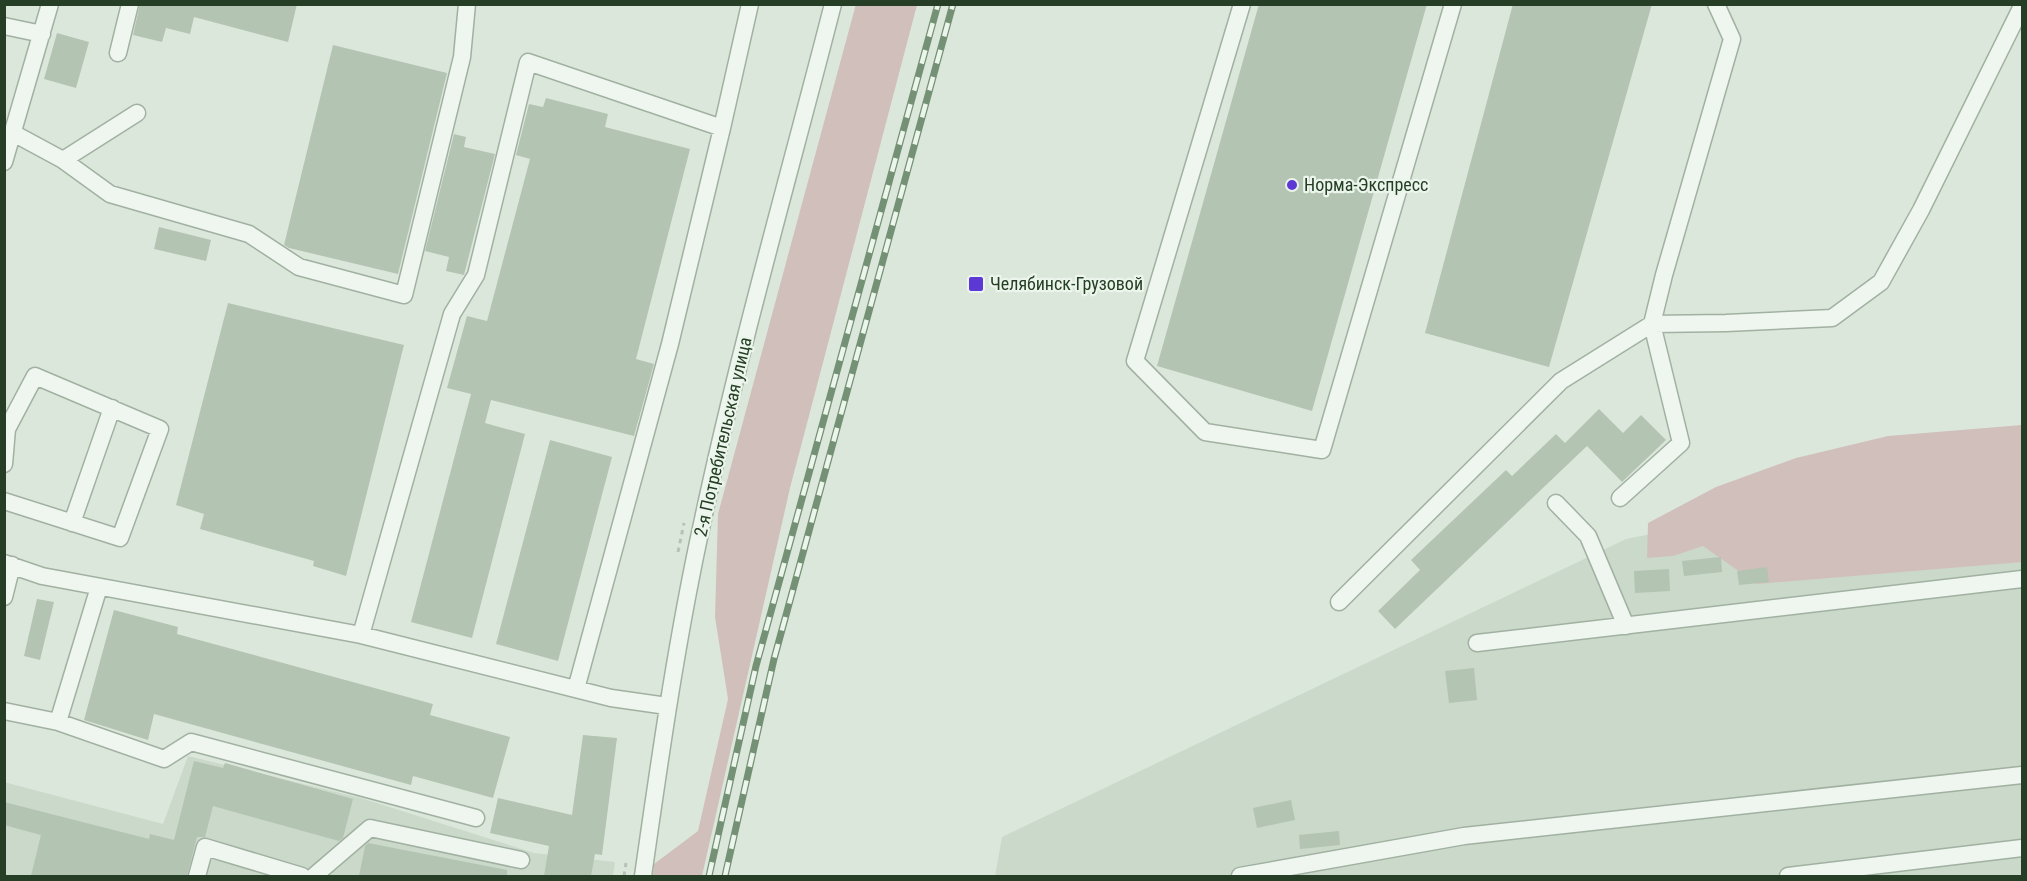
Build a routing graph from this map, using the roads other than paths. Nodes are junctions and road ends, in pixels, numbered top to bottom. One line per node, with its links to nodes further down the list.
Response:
1 (50, 4): 11 (street)
2 (130, 4): 12 (street)
3 (467, 4): 16 (street)
4 (750, 4): 14 (street)
5 (833, 4): 35 (street, 2-я Потребительская улица)
6 (1242, 4): 7 (street)
7 (1453, 4)
8 (1716, 4): 18 (street)
9 (2022, 6): 18 (street)
10 (4, 26): 11 (street)
11 (42, 34): 15 (street)
12 (118, 53)
13 (137, 113): 16 (street)
14 (722, 128): 32 (street); 34 (street)
15 (13, 133): 16 (street); 17 (street)
16 (63, 160)
17 (4, 162)
18 (1652, 324): 22 (street); 30 (street)
19 (112, 408): 20 (street); 25 (street); 25 (street)
20 (6, 429): 21 (street)
21 (4, 464)
22 (1620, 498)
23 (4, 501): 25 (street)
24 (1556, 503): 31 (street)
25 (72, 523)
26 (8, 564): 28 (street); 29 (street)
27 (2022, 579): 31 (street)
28 (99, 586): 32 (street); 37 (street)
29 (4, 597)
30 (1339, 602)
31 (1626, 626): 33 (street)
32 (361, 635): 34 (street)
33 (1477, 643)
34 (576, 689): 35 (street)
35 (667, 706): 45 (street, 2-я Потребительская улица)
36 (4, 711): 37 (street)
37 (58, 722): 39 (street)
38 (2022, 775): 46 (street)
39 (476, 818)
40 (2022, 848): 47 (street)
41 (521, 860): 44 (street)
42 (197, 876): 43 (street)
43 (302, 876)
44 (314, 876)
45 (643, 876)
46 (1240, 876)
47 (1788, 876)

